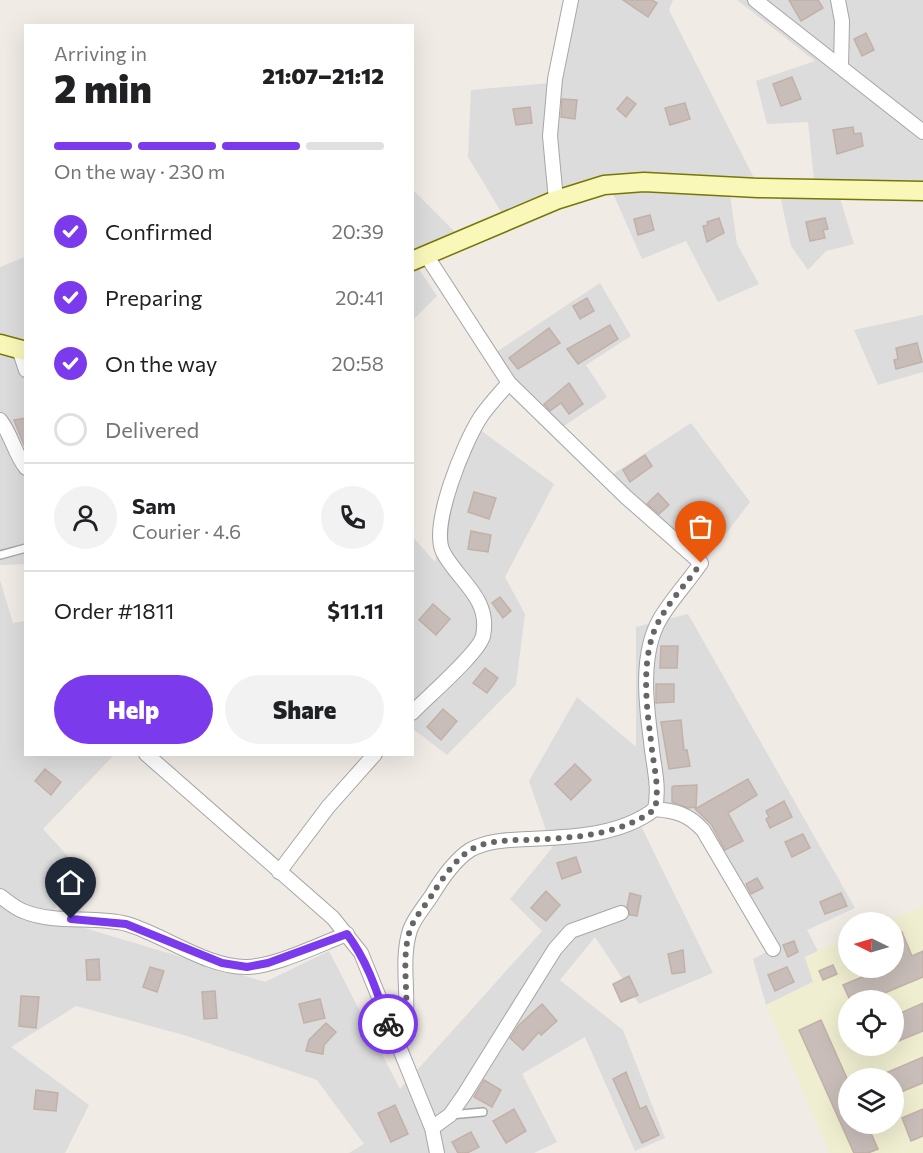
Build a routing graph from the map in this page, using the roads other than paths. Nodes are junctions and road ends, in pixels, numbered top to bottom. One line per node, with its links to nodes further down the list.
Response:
1 (572, 0): 7 (street)
2 (755, 0): 4 (street)
3 (840, 0): 4 (street)
4 (841, 67): 5 (street)
5 (923, 132)
6 (923, 190): 7 (street)
7 (556, 200): 8 (street)
8 (419, 258): 11 (street)
9 (0, 344): 10 (street)
10 (22, 350)
11 (509, 383): 16 (street); 19 (street)
12 (0, 420): 13 (street)
13 (24, 466)
14 (24, 549): 15 (lane)
15 (0, 555)
16 (414, 711)
17 (148, 756): 20 (street)
18 (373, 756): 20 (street)
19 (655, 809): 24 (street); 25 (street)
20 (279, 872): 23 (street)
21 (0, 896): 23 (street)
22 (621, 913): 27 (street)
23 (347, 934): 25 (street)
24 (773, 949)
25 (399, 1047): 28 (street)
26 (483, 1112): 27 (lane)
27 (450, 1115): 28 (street)
28 (432, 1128): 29 (street)
29 (437, 1153)

